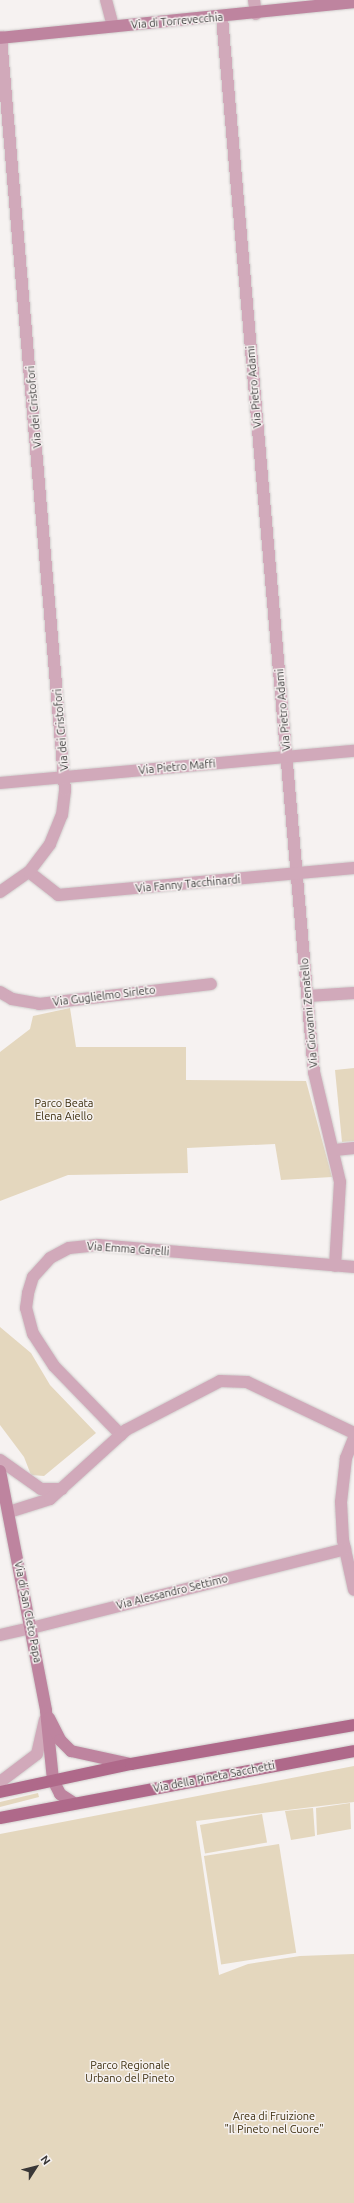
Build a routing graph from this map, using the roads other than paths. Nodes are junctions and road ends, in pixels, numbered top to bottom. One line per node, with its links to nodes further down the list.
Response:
1 (106, 0): 6 (street)
2 (254, 0): 4 (street)
3 (354, 2): 4 (main road, Via di Torrevecchia)
4 (256, 14): 5 (main road, Via di Torrevecchia)
5 (222, 17): 6 (main road, Via di Torrevecchia); 9 (street, Via Pietro Adami)
6 (113, 26): 7 (main road, Via di Torrevecchia)
7 (0, 38): 10 (street, Via dei Cristofori)
8 (354, 751): 9 (street, Via Pietro Maffi)
9 (287, 758): 10 (street, Via Pietro Maffi); 14 (street, Via Giovanni Zenatello)
10 (65, 777): 11 (street, Via Pietro Maffi); 13 (street, Via dei Cristofori)
11 (0, 783)
12 (354, 868): 14 (street, Via Fanny Tacchinardi)
13 (29, 872): 14 (street, Via Fanny Tacchinardi); 15 (street)
14 (298, 874): 19 (street, Via Giovanni Zenatello)
15 (0, 892)
16 (211, 984): 17 (street, Via Guglielmo Sirleto)
17 (0, 992)
18 (354, 993): 19 (street)
19 (308, 996): 21 (street, Via Giovanni Zenatello)
20 (354, 1148): 21 (street)
21 (335, 1150): 22 (street, Via Giovanni Zenatello)
22 (335, 1266): 23 (street, Via Emma Carelli); 25 (street, Via Emma Carelli)
23 (354, 1267)
24 (354, 1433): 25 (street)
25 (121, 1435): 29 (street)
26 (354, 1438): 31 (street)
27 (0, 1460): 29 (street)
28 (0, 1471): 30 (main road, Via di San Cleto Papa)
29 (62, 1489): 30 (street)
30 (4, 1513): 33 (main road, Via di San Cleto Papa)
31 (345, 1548): 32 (street); 33 (street, Via Alessandro Settimo)
32 (354, 1590)
33 (31, 1628): 34 (street, Via Alessandro Settimo); 35 (main road, Via di San Cleto Papa)
34 (0, 1635)
35 (46, 1711): 38 (main road); 39 (main road, Via di San Cleto Papa); 40 (street, Via di San Cleto Papa)
36 (354, 1725): 38 (main road)
37 (354, 1751): 42 (main road, Via della Pineta Sacchetti)
38 (131, 1764): 39 (main road)
39 (53, 1780): 41 (main road); 42 (main road)
40 (0, 1782)
41 (0, 1792)
42 (74, 1803): 43 (main road, Via della Pineta Sacchetti)
43 (0, 1818)

